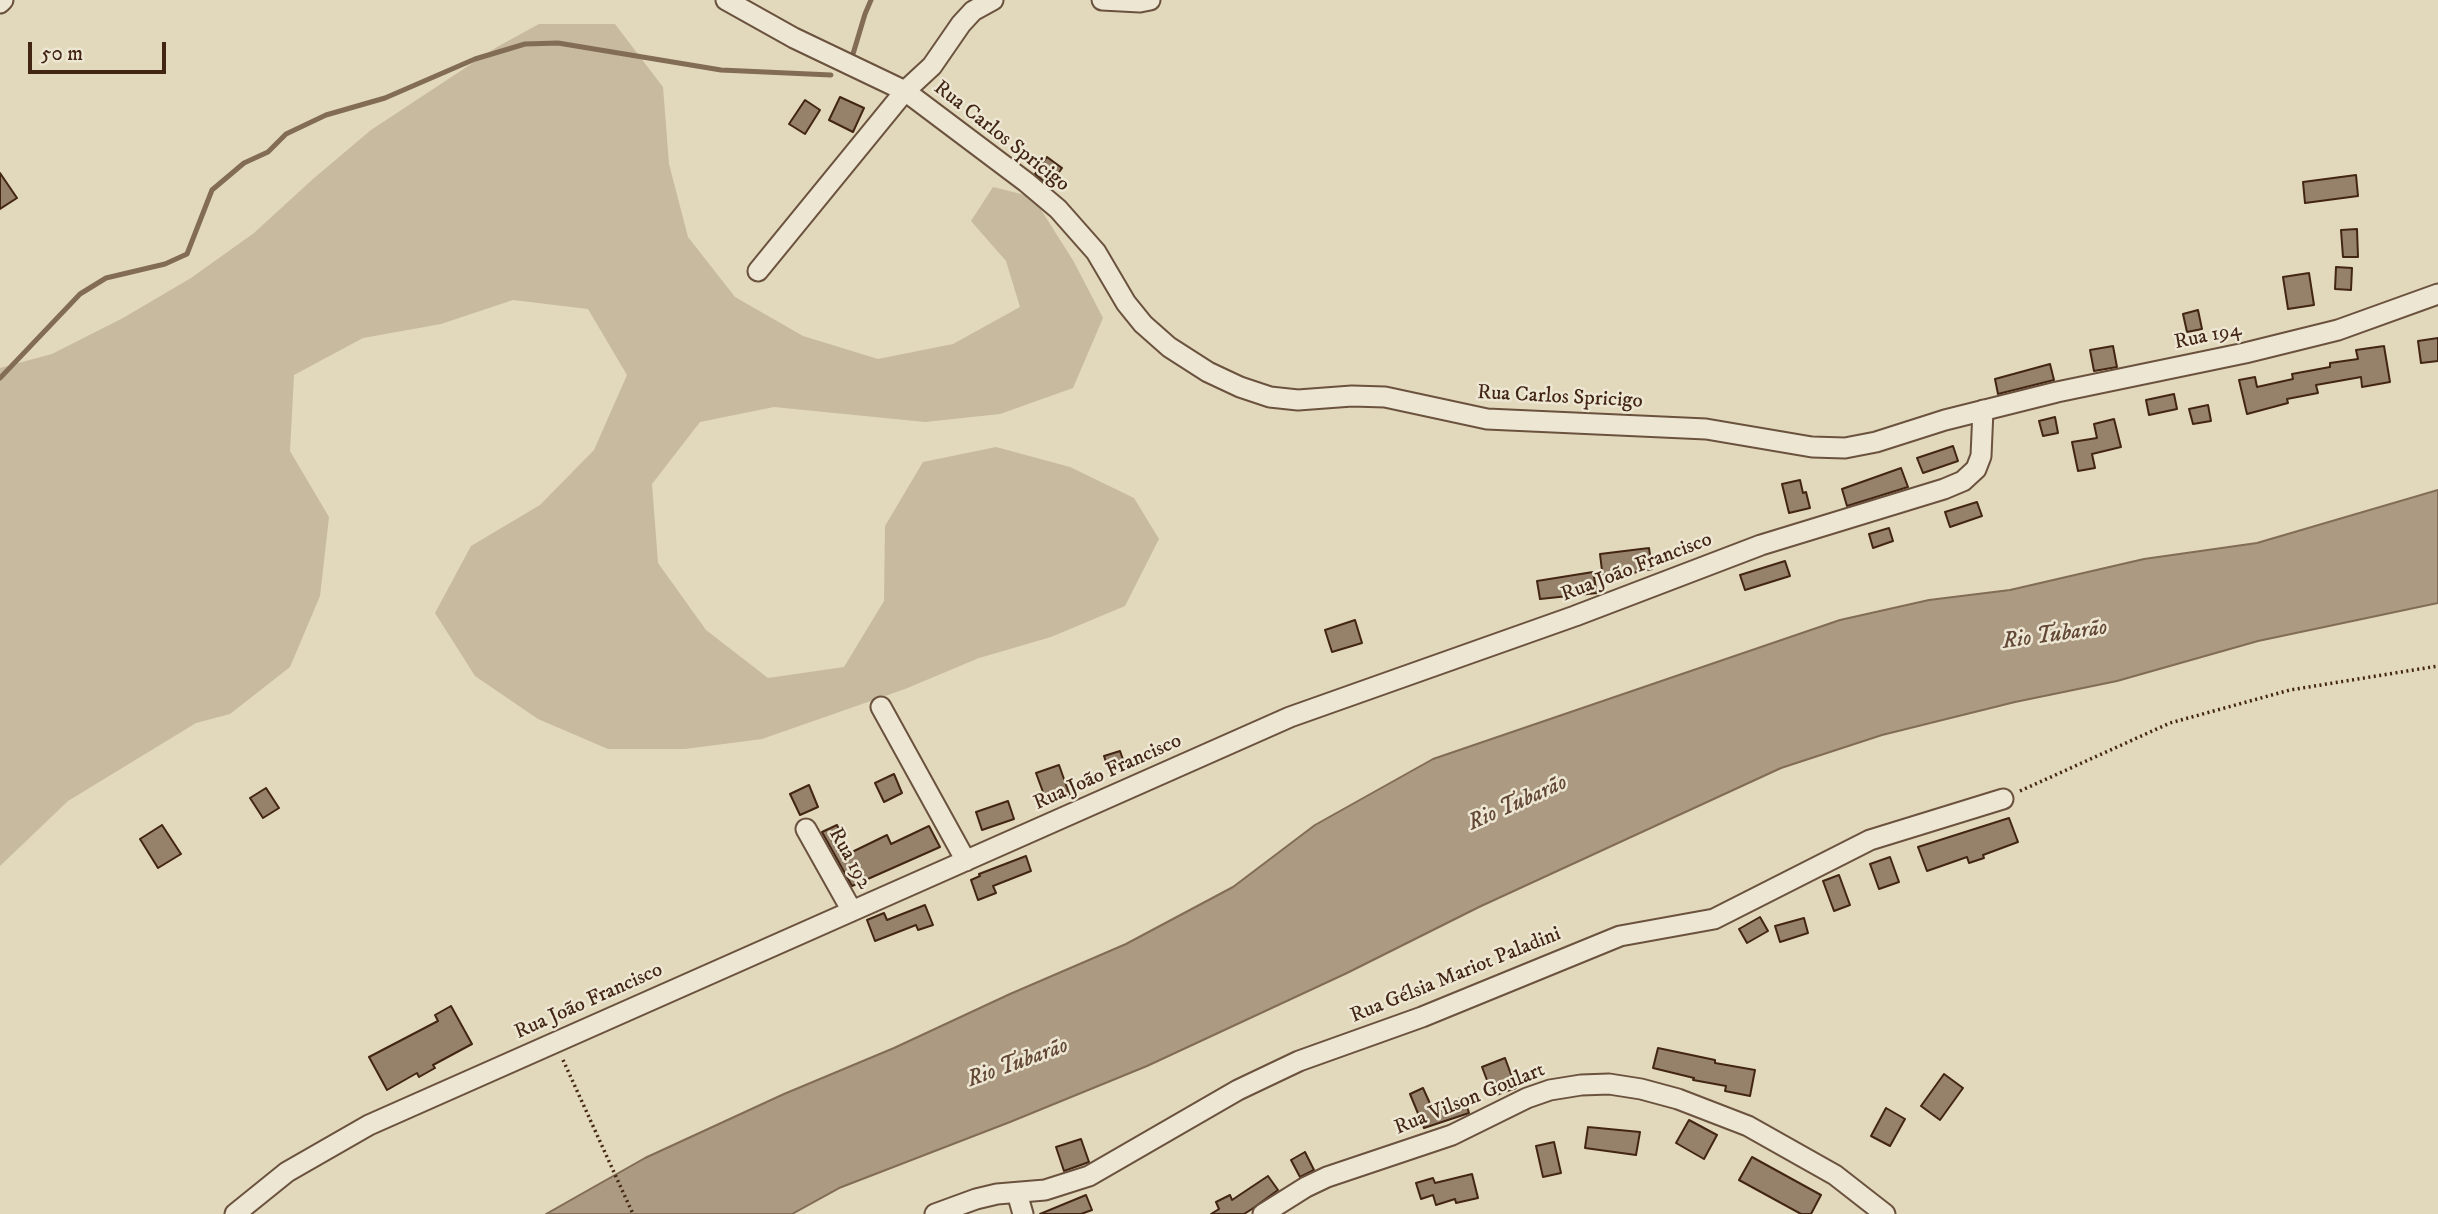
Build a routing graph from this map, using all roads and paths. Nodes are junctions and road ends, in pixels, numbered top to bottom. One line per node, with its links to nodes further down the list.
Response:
1 (726, 0): 5 (street, Rua Carlos Spricigo)
2 (993, 0): 5 (street)
3 (1102, 0): 4 (street)
4 (1150, 0)
5 (905, 91): 6 (street); 8 (street, Rua Carlos Spricigo)
6 (758, 271)
7 (2438, 295): 8 (street, Rua 194)
8 (1983, 410): 13 (street, Rua João Francisco)
9 (2438, 666): 11 (path)
10 (881, 707): 13 (street)
11 (2003, 799): 16 (street, Rua Gélsia Mariot Paladini)
12 (806, 829): 14 (street, Rua 192)
13 (966, 861): 14 (street, Rua João Francisco)
14 (852, 911): 15 (street, Rua João Francisco)
15 (555, 1041): 17 (street, Rua João Francisco); 18 (path)
16 (1017, 1193): 19 (street, Rua Gélsia Mariot Paladini); 20 (street)
17 (235, 1214)
18 (633, 1214)
19 (935, 1214)
20 (1023, 1214)
21 (1263, 1214): 22 (street, Rua Vilson Goulart)
22 (1885, 1214)

